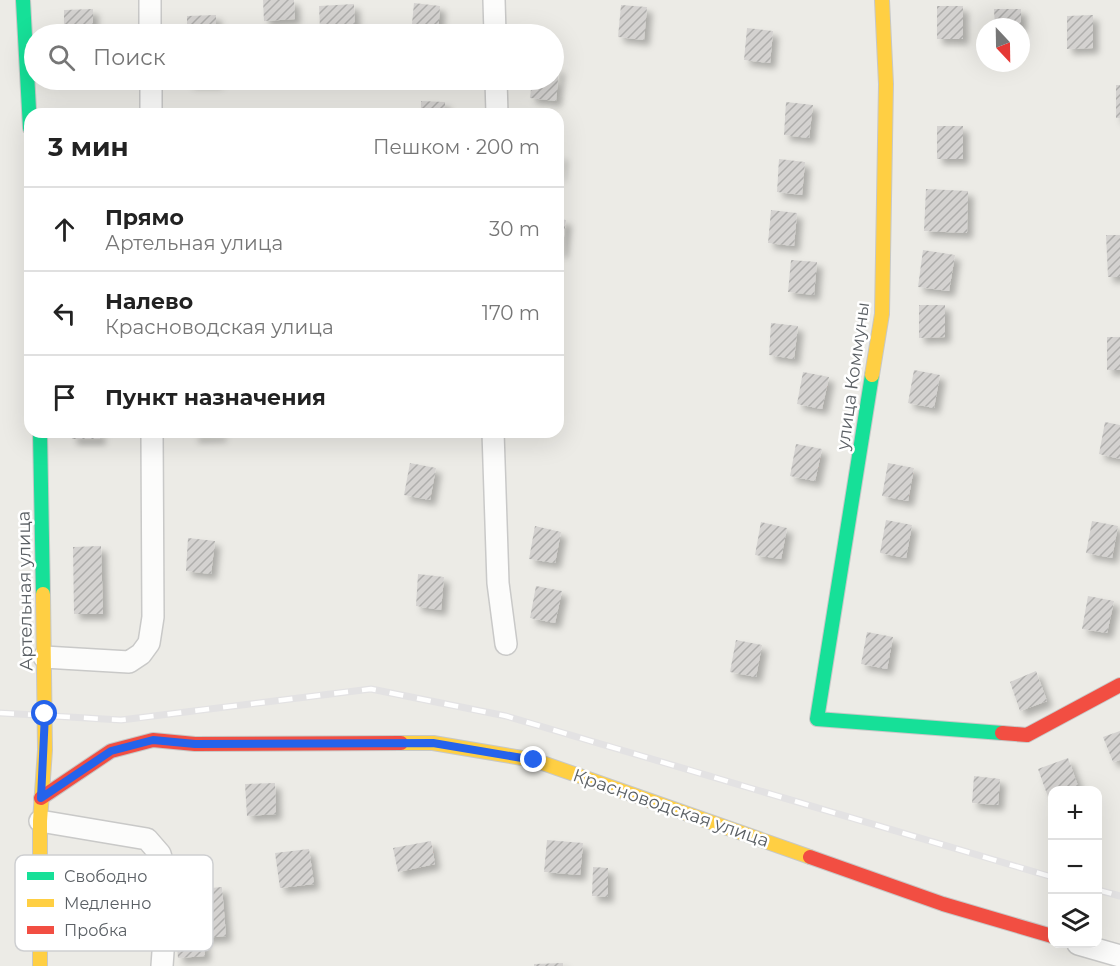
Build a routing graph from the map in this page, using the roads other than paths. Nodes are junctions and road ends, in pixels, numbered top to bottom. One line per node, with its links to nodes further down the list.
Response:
1 (23, 0): 5 (street)
2 (150, 0): 6 (street)
3 (494, 0): 7 (street)
4 (882, 0): 19 (street, улица Коммуны)
5 (24, 24)
6 (150, 24)
7 (495, 24)
8 (28, 90): 11 (street)
9 (151, 90): 12 (street)
10 (496, 90): 13 (street)
11 (29, 108)
12 (151, 108)
13 (496, 108)
14 (40, 438): 18 (street, Артельная улица)
15 (152, 438): 18 (street)
16 (493, 438): 17 (street)
17 (506, 644)
18 (44, 657): 20 (street, Артельная улица)
19 (1120, 685)
20 (41, 798): 21 (street, Артельная улица); 24 (street, Красноводская улица)
21 (40, 821): 22 (street, Артельная улица); 23 (street)
22 (40, 855)
23 (160, 855)
24 (1048, 935)
25 (1092, 948): 27 (street)
26 (163, 951): 28 (street)
27 (1120, 956)
28 (162, 966)

